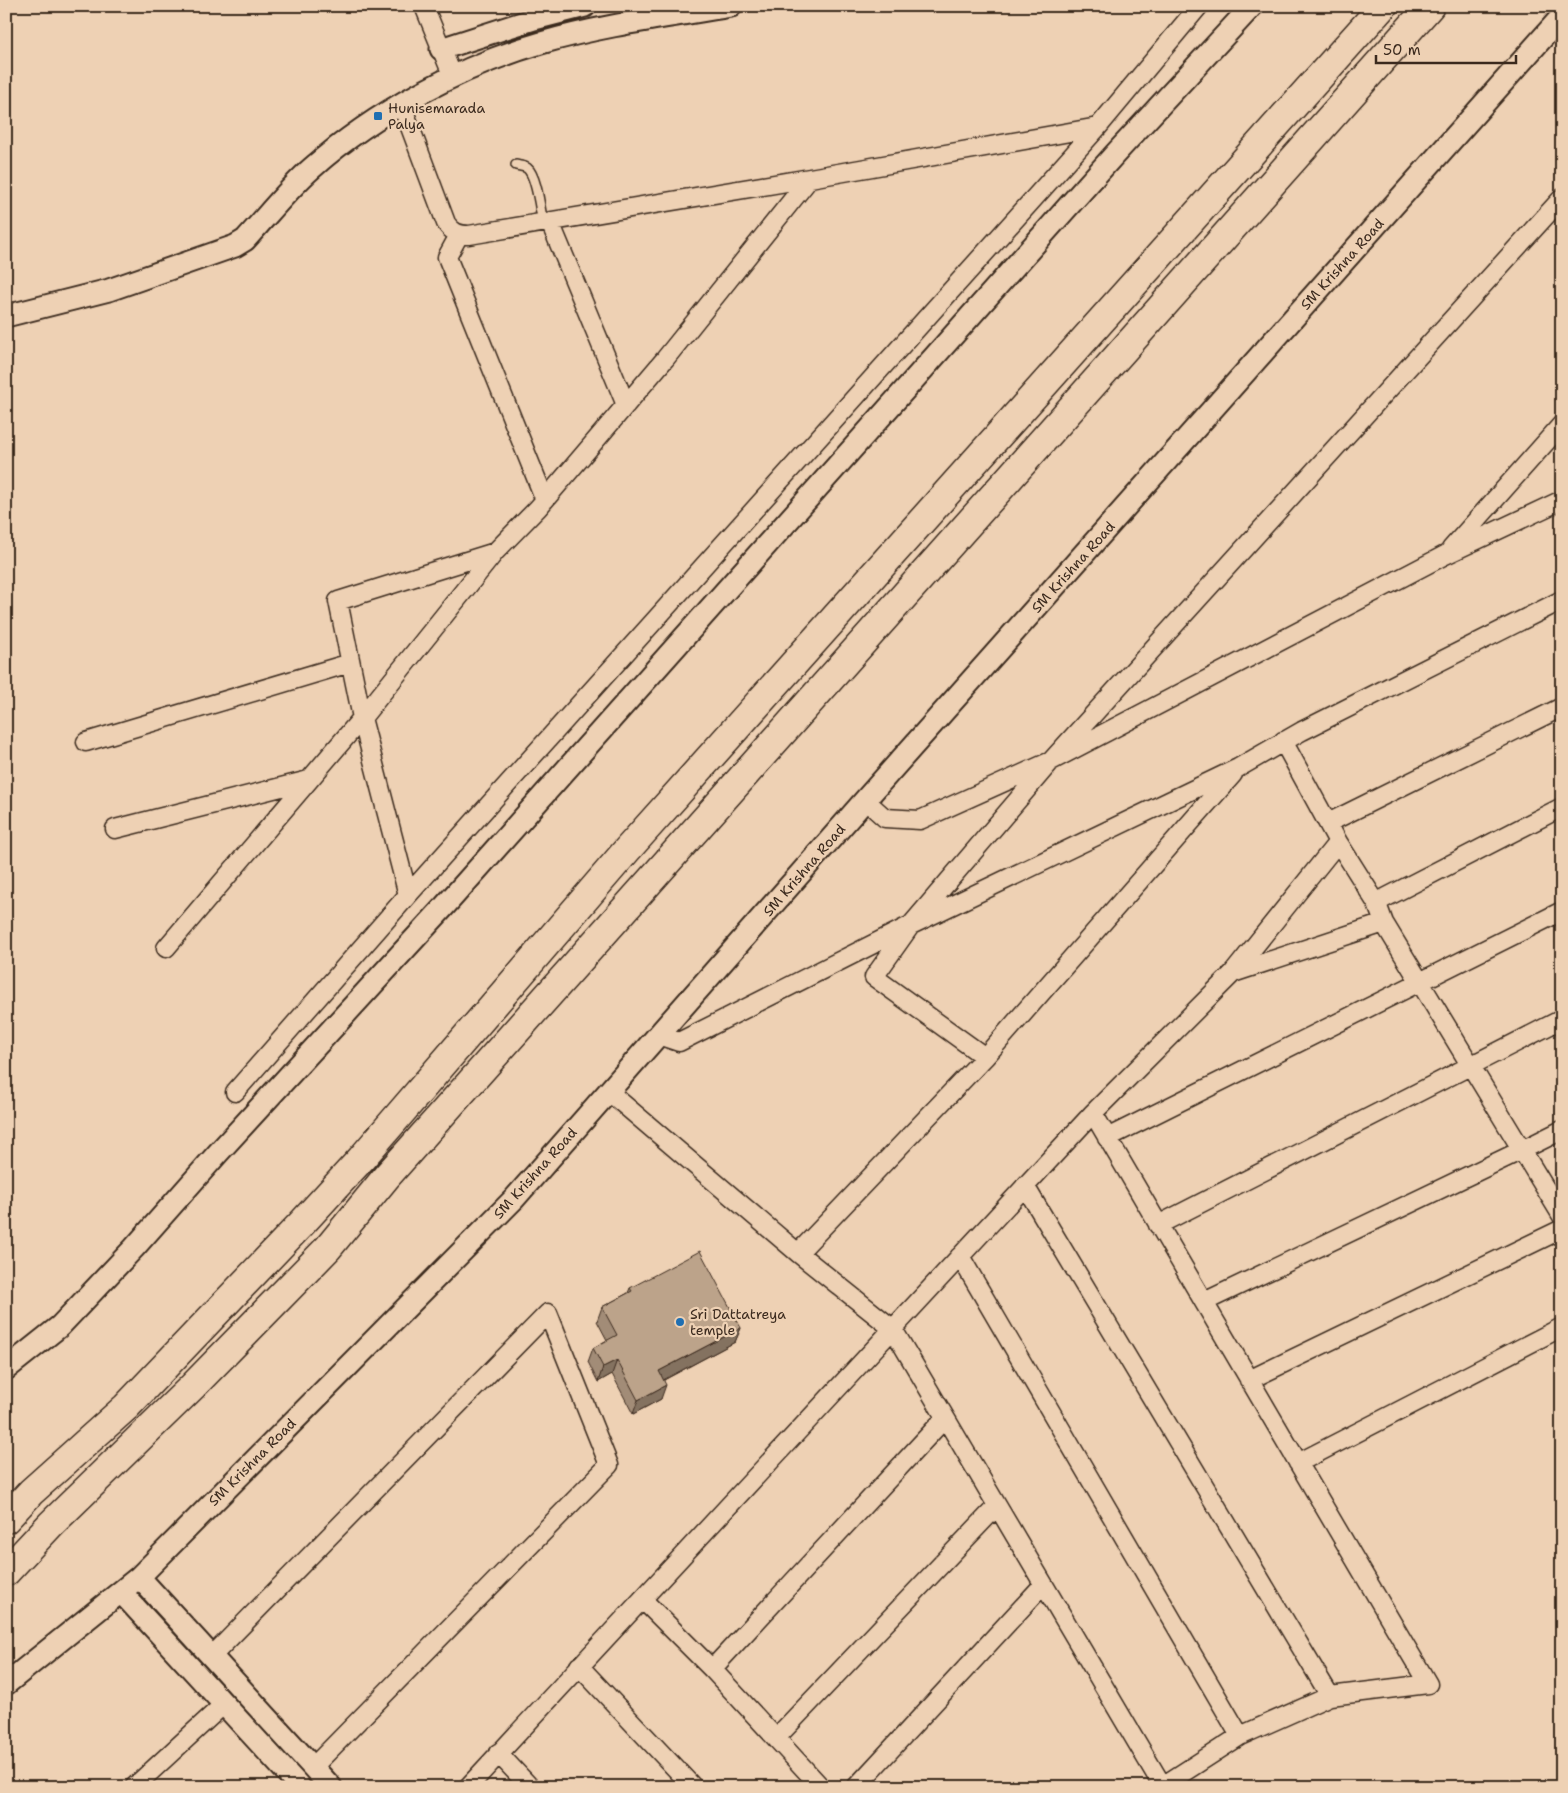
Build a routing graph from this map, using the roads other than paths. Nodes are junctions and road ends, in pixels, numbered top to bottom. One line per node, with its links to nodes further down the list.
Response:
1 (424, 6): 9 (street)
2 (585, 6): 9 (street)
3 (731, 6): 10 (street)
4 (1199, 6): 12 (street)
5 (1252, 6): 66 (street)
6 (1383, 6): 71 (highway)
7 (1430, 6): 72 (highway)
8 (1562, 16): 34 (street, SM Krishna Road)
9 (441, 49): 10 (street)
10 (453, 77): 11 (street)
11 (401, 103): 17 (street); 18 (street)
12 (1098, 127): 14 (street); 39 (street)
13 (516, 165): 16 (lane)
14 (810, 178): 16 (street); 19 (street)
15 (1562, 198): 31 (street)
16 (547, 222): 17 (street); 19 (street)
17 (459, 235): 21 (street)
18 (6, 316)
19 (626, 405): 21 (street)
20 (1562, 424): 24 (street)
21 (544, 500): 23 (street)
22 (1562, 500): 24 (street)
23 (494, 552): 26 (street); 28 (street)
24 (1445, 555): 31 (street)
25 (1562, 600): 30 (street)
26 (350, 663): 28 (street); 29 (street)
27 (1562, 707): 36 (street)
28 (362, 718): 33 (street); 39 (street)
29 (86, 742)
30 (1283, 742): 32 (street); 36 (street)
31 (1051, 762): 34 (street); 43 (street)
32 (1238, 768): 43 (street); 49 (street)
33 (309, 780): 37 (street); 44 (street)
34 (865, 800): 48 (street, SM Krishna Road)
35 (1562, 807): 40 (street)
36 (1328, 823): 38 (street)
37 (115, 829)
38 (1338, 842): 40 (street); 45 (street)
39 (408, 896): 52 (street)
40 (1376, 904): 42 (street)
41 (1562, 911): 46 (street)
42 (1384, 923): 45 (street); 46 (street)
43 (911, 925): 48 (street); 49 (street)
44 (166, 948)
45 (1233, 973): 53 (street)
46 (1420, 982): 50 (street); 55 (street)
47 (1562, 1019): 50 (street)
48 (658, 1035): 51 (street, SM Krishna Road)
49 (985, 1057): 61 (street)
50 (1471, 1065): 56 (street); 59 (street)
51 (608, 1091): 61 (street); 73 (street, SM Krishna Road)
52 (235, 1092)
53 (1093, 1113): 55 (street); 57 (street)
54 (1562, 1130): 56 (street)
55 (1107, 1138): 59 (street)
56 (1522, 1150): 58 (street); 63 (street)
57 (1025, 1186): 62 (street); 81 (street)
58 (1562, 1216)
59 (1158, 1225): 63 (street)
60 (1562, 1229): 67 (street)
61 (798, 1253): 65 (street)
62 (960, 1256): 65 (street); 83 (street)
63 (1204, 1302): 67 (street)
64 (1562, 1327): 69 (street)
65 (892, 1329): 68 (street); 76 (street)
66 (6, 1369)
67 (1250, 1380): 69 (street)
68 (945, 1418): 70 (street); 79 (street)
69 (1298, 1462): 81 (street)
70 (997, 1506): 74 (street); 84 (street)
71 (6, 1519)
72 (6, 1572)
73 (139, 1576): 75 (street, SM Krishna Road); 77 (street)
74 (1043, 1585): 88 (street); 95 (street)
75 (121, 1592): 80 (street, SM Krishna Road); 82 (street)
76 (642, 1598): 78 (street); 79 (street)
77 (211, 1657): 86 (street); 86 (street)
78 (579, 1666): 85 (street); 93 (street)
79 (712, 1669): 84 (street)
80 (6, 1684)
81 (1330, 1696): 83 (street)
82 (224, 1704): 87 (street); 89 (street)
83 (1240, 1736): 88 (street)
84 (776, 1738): 94 (street)
85 (498, 1753): 91 (street); 92 (street)
86 (313, 1767): 90 (street)
87 (296, 1785)
88 (1161, 1786)
89 (134, 1787)
90 (331, 1787)
91 (468, 1787)
92 (530, 1787)
93 (693, 1787)
94 (821, 1787)
95 (856, 1787)

